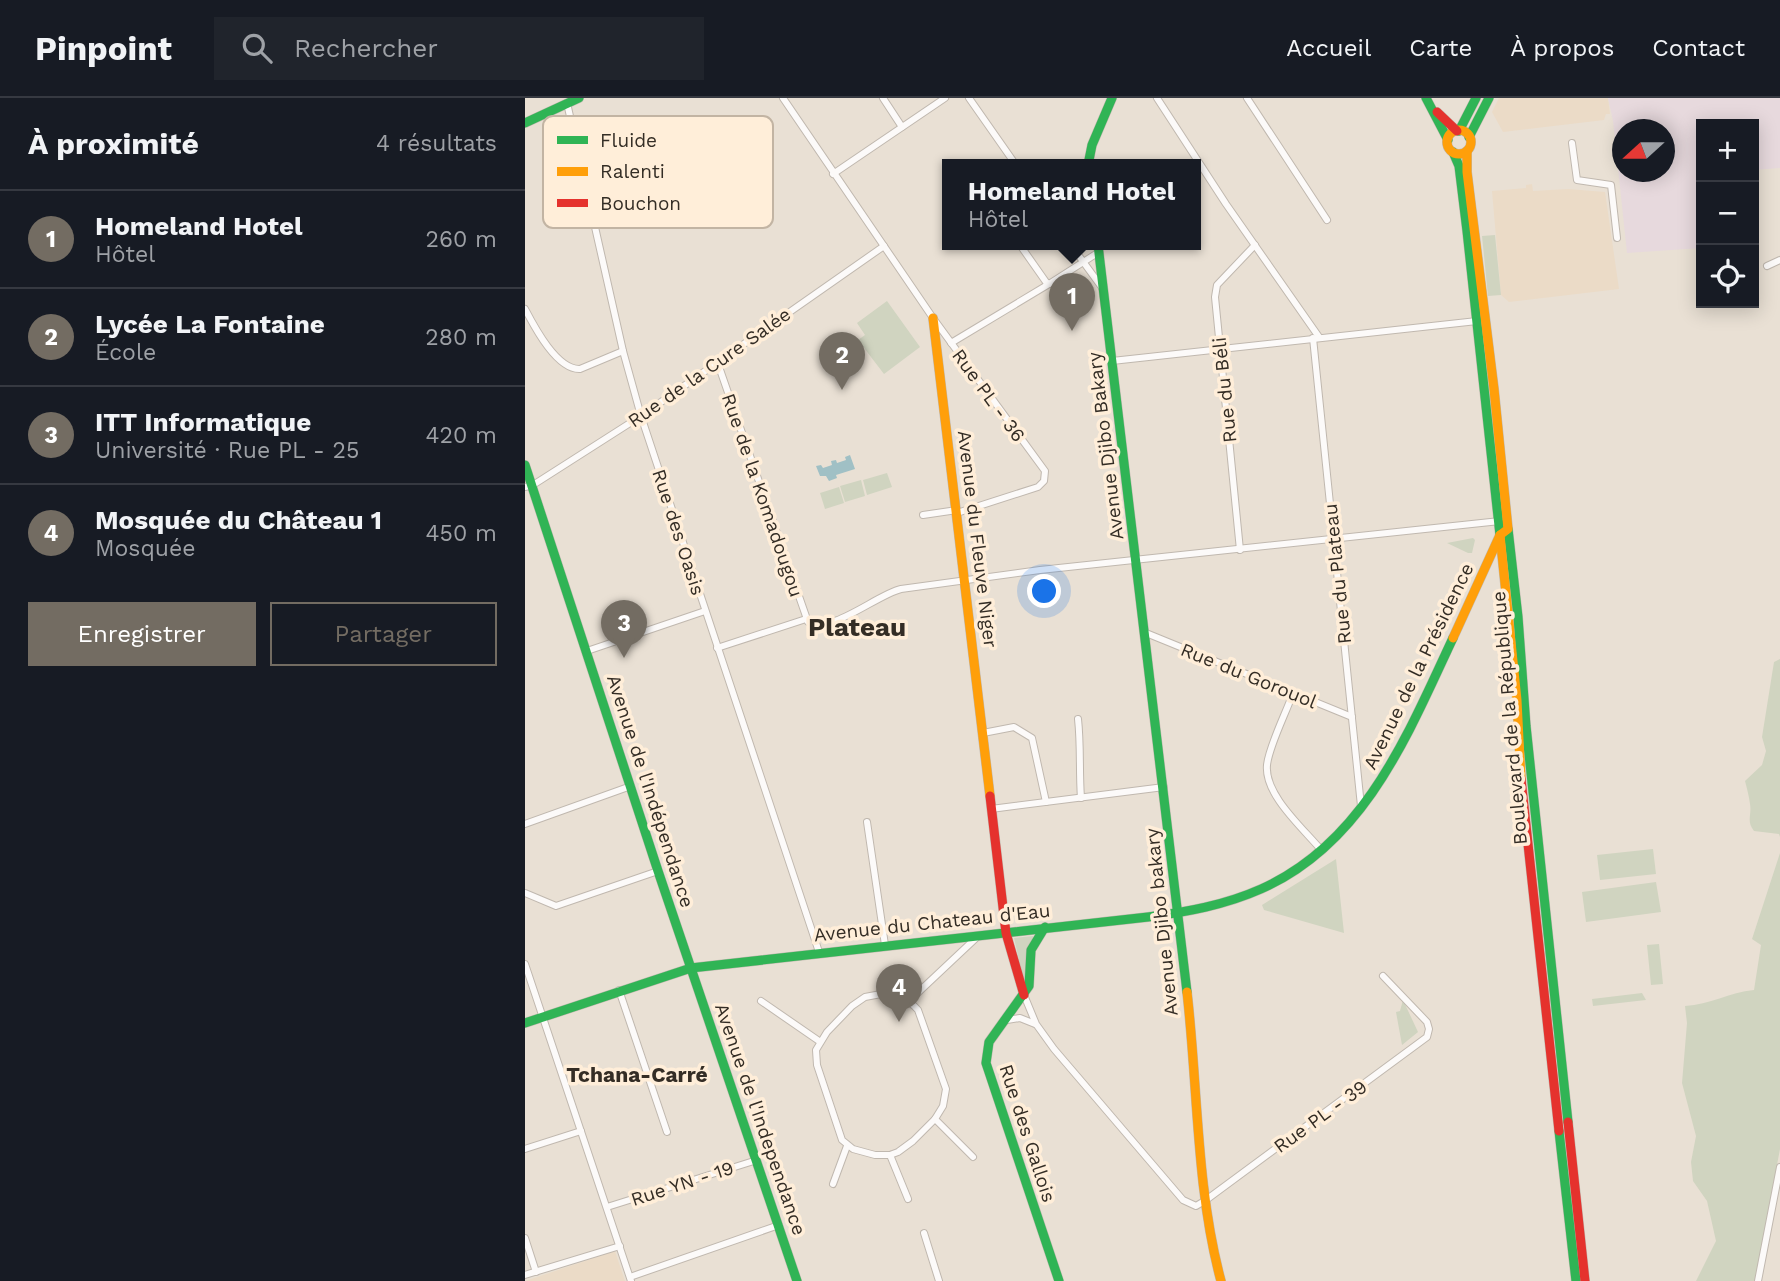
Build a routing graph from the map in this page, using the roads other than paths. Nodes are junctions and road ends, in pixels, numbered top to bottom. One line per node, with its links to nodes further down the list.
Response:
1 (579, 98): 12 (main road)
2 (783, 98): 27 (street, Avenue du Fleuve Niger)
3 (883, 98): 16 (street)
4 (945, 98): 16 (street)
5 (969, 98): 23 (street)
6 (1112, 98): 24 (main road)
7 (1157, 98): 25 (street, Rue du Plateau)
8 (1247, 98): 28 (street)
9 (1426, 98): 13 (main road)
10 (1476, 98): 17 (main road)
11 (1489, 98): 18 (main road)
12 (567, 103): 14 (street, Rue des Oasis); 15 (main road)
13 (1433, 108): 17 (main road); 19 (main road)
14 (570, 116)
15 (525, 123)
16 (902, 127): 27 (street)
17 (1458, 131): 18 (main road); 19 (main road)
18 (1469, 137): 21 (main road)
19 (1448, 140): 22 (main road)
20 (1572, 143): 30 (street)
21 (1467, 151): 22 (main road); 44 (main road, Boulevard de la République)
22 (1453, 152): 44 (main road, Boulevard de la République)
23 (1012, 159)
24 (1090, 159)
25 (1198, 159)
26 (1201, 164): 31 (street, Rue du Plateau)
27 (833, 174): 32 (street, Avenue du Fleuve Niger)
28 (1327, 220)
29 (595, 228): 48 (street, Rue des Oasis)
30 (1617, 238)
31 (1255, 245): 45 (street, Rue du Plateau); 47 (street, Rue du Béli)
32 (884, 246): 43 (street, Avenue du Fleuve Niger); 49 (street, Rue de la Cure Salée)
33 (1024, 250): 40 (street)
34 (1074, 250): 38 (street)
35 (1098, 250): 38 (street)
36 (1099, 250): 41 (main road, Avenue Djibo Bakary)
37 (1780, 260): 39 (street)
38 (1082, 262): 40 (street); 41 (street)
39 (1767, 266)
40 (1049, 284): 46 (street)
41 (1104, 290): 50 (main road, Avenue Djibo Bakary)
42 (525, 309): 48 (street)
43 (933, 318): 46 (street, Rue PL - 36); 54 (main road, Avenue du Fleuve Niger)
44 (1481, 321): 45 (street); 56 (main road, Boulevard de la République)
45 (1316, 337): 47 (street); 57 (street, Rue du Plateau)
46 (951, 343): 54 (street, Rue PL - 36)
47 (1220, 349): 50 (street); 58 (street, Rue du Béli)
48 (623, 351): 51 (street, Rue des Oasis)
49 (717, 361): 51 (street, Rue de la Cure Salée); 62 (street, Rue de la Komadougou)
50 (1112, 361): 59 (main road, Avenue Djibo Bakary)
51 (641, 416): 53 (street, Rue de la Cure Salée); 61 (street, Rue des Oasis)
52 (525, 465): 53 (main road, Avenue de l'Indépendance)
53 (529, 486): 65 (main road, Avenue de l'Indépendance)
54 (957, 511): 55 (street); 60 (main road, Avenue du Fleuve Niger)
55 (923, 515)
56 (1503, 526): 57 (street); 75 (main road, Avenue de la Présidence); 116 (main road, Boulevard de la République)
57 (1334, 540): 58 (street); 67 (street, Rue du Plateau)
58 (1240, 550): 59 (street)
59 (1136, 560): 60 (street); 63 (main road, Avenue Djibo bakary)
60 (965, 580): 62 (street); 69 (main road, Avenue du Fleuve Niger)
61 (705, 611): 64 (street, Rue des Oasis); 65 (street)
62 (806, 619): 64 (street, Rue de la Komadougou)
63 (1146, 633): 66 (street, Rue du Gorouol); 71 (main road, Avenue Djibo bakary)
64 (717, 648): 86 (street, Rue des Oasis)
65 (587, 651): 70 (main road, Avenue de l'Indépendance)
66 (1293, 693): 67 (street, Rue du Gorouol); 78 (street)
67 (1352, 718): 75 (street, Rue du Plateau)
68 (1078, 719): 72 (street)
69 (983, 733): 73 (street); 74 (main road, Avenue du Fleuve Niger)
70 (631, 786): 77 (street); 79 (main road, Avenue de l'Indépendance)
71 (1164, 787): 72 (street); 81 (main road, Avenue Djibo bakary)
72 (1081, 797): 73 (street)
73 (1046, 802): 74 (street)
74 (991, 809): 83 (main road, Avenue du Fleuve Niger)
75 (1362, 810): 78 (main road, Avenue de la Présidence)
76 (867, 822): 85 (street)
77 (525, 824)
78 (1322, 851): 81 (main road, Avenue de la Présidence)
79 (658, 871): 80 (street); 88 (main road, Avenue de l'Indépendance)
80 (525, 892)
81 (1176, 913): 82 (main road, Avenue du Chateau d'Eau); 110 (main road, Avenue Djibo bakary)
82 (1045, 927): 83 (main road, Avenue du Chateau d'Eau); 91 (main road, Rue des Gallois)
83 (1006, 933): 84 (main road, Avenue du Chateau d'Eau); 91 (main road, Avenue du Fleuve Niger)
84 (979, 935): 85 (main road, Avenue du Chateau d'Eau); 93 (street)
85 (885, 945): 86 (main road, Avenue du Chateau d'Eau)
86 (819, 952): 88 (main road, Avenue du Chateau d'Eau)
87 (525, 964): 94 (street)
88 (691, 968): 90 (main road, Avenue du Chateau d'Eau); 106 (main road, Avenue de l'Independance)
89 (1383, 976): 110 (street, Rue PL - 39)
90 (619, 990): 94 (main road, Avenue du Chateau d'Eau); 101 (street)
91 (1024, 995): 95 (main road, Rue des Gallois); 97 (street, Avenue du Fleuve Niger)
92 (761, 1001): 98 (street)
93 (909, 1001): 98 (street); 99 (street)
94 (543, 1017): 96 (main road, Avenue du Chateau d'Eau); 100 (street)
95 (1007, 1020): 97 (street); 122 (main road, Rue des Gallois)
96 (525, 1023)
97 (1036, 1024): 110 (street, Avenue du Fleuve Niger)
98 (819, 1041): 102 (street)
99 (935, 1119): 104 (street); 105 (street)
100 (581, 1131): 103 (street); 111 (street)
101 (667, 1132)
102 (847, 1146): 104 (street); 108 (street)
103 (525, 1149)
104 (890, 1155): 109 (street)
105 (973, 1157)
106 (757, 1160): 111 (street, Rue YN - 19); 112 (main road, Avenue de l'Independance)
107 (1780, 1167): 126 (street)
108 (833, 1184)
109 (908, 1199)
110 (1206, 1200): 123 (main road, Avenue Djibo bakary)
111 (607, 1207): 115 (street)
112 (779, 1225): 119 (street); 120 (main road, Avenue de l'Independance)
113 (924, 1233): 121 (street)
114 (525, 1238): 117 (street)
115 (620, 1246): 117 (street); 119 (street)
116 (1580, 1269): 124 (main road, Boulevard de la République); 125 (main road, Boulevard de la République)
117 (536, 1272): 118 (street)
118 (525, 1275)
119 (631, 1279)
120 (797, 1281)
121 (939, 1281)
122 (1059, 1281)
123 (1221, 1281)
124 (1576, 1281)
125 (1585, 1281)
126 (1758, 1281)

